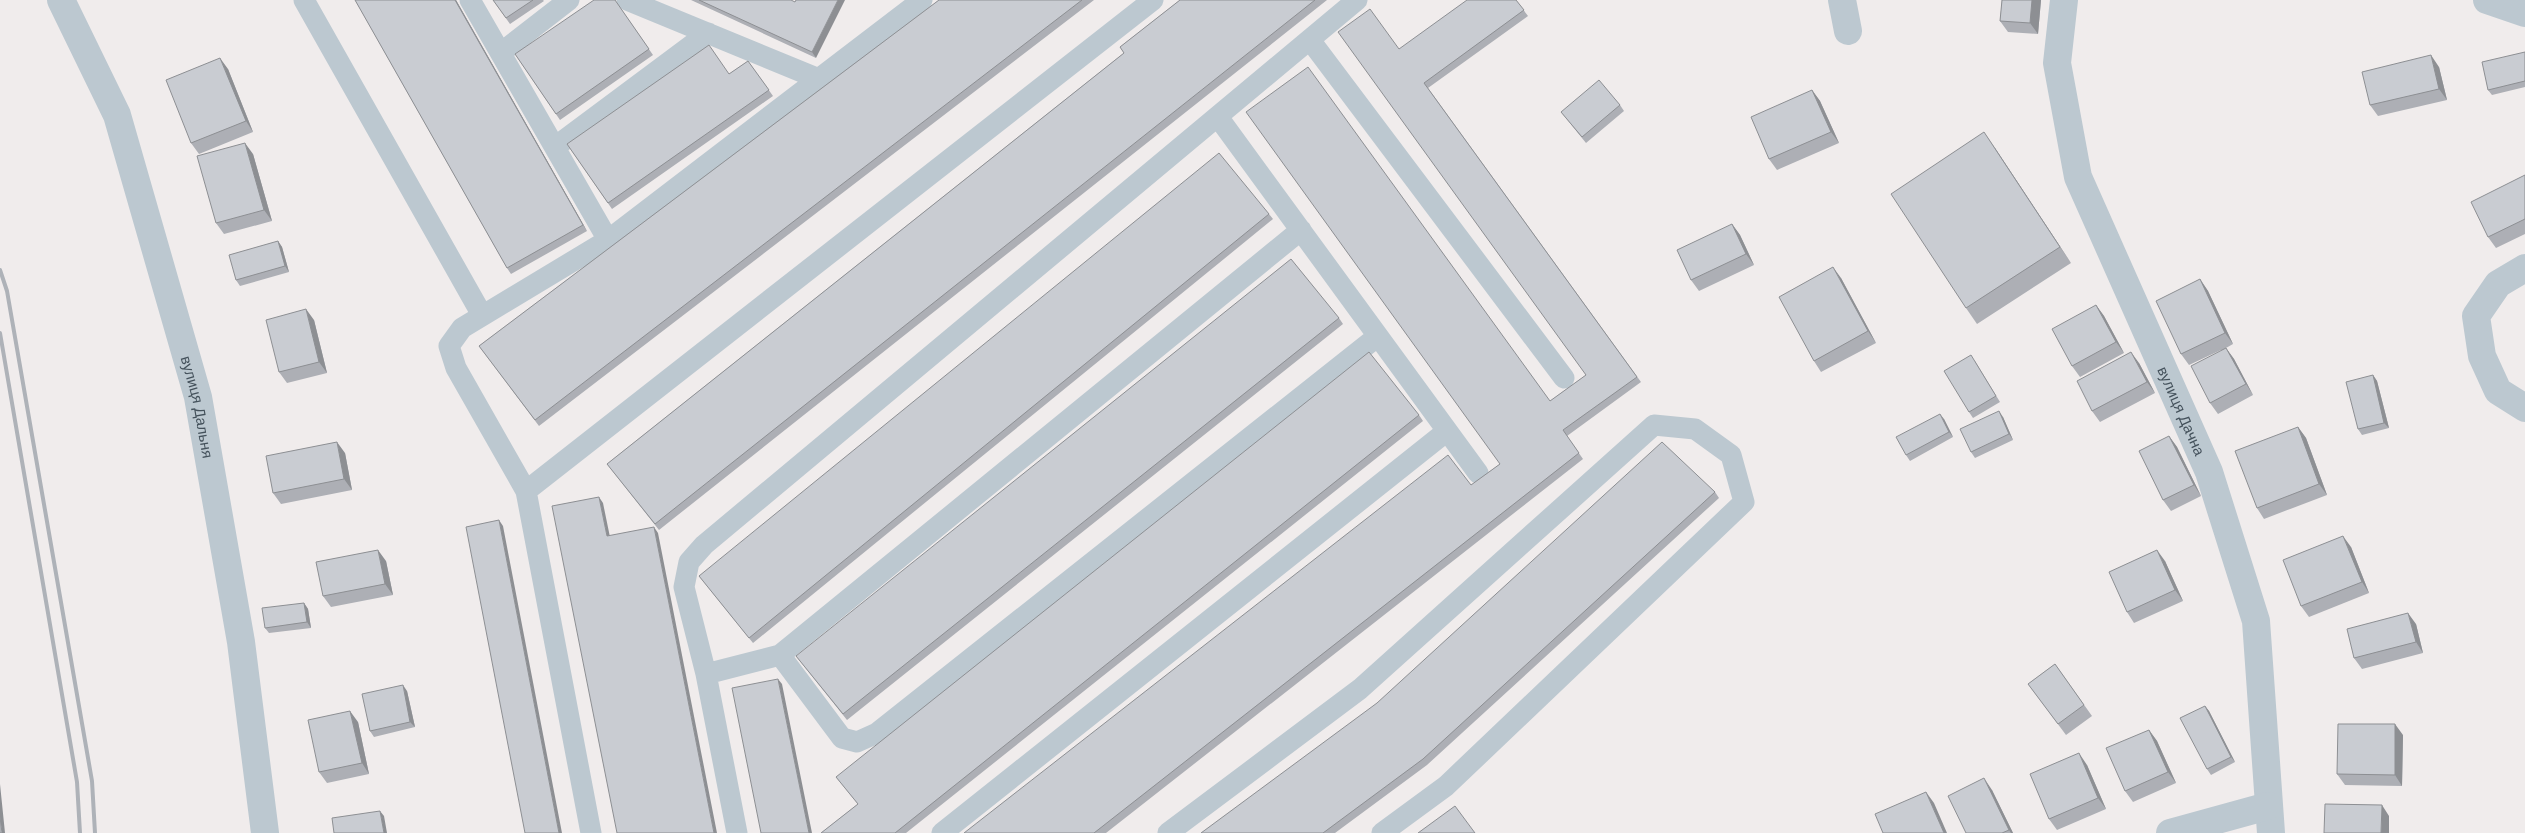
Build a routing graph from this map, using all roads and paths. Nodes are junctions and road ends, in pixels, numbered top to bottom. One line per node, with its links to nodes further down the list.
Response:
1 (61, 0): 33 (street, вулиця Дальня)
2 (304, 0): 23 (lane)
3 (470, 0): 16 (lane)
4 (569, 0): 16 (lane)
5 (627, 0): 14 (lane)
6 (922, 0): 17 (lane)
7 (1153, 0): 29 (lane)
8 (1357, 0): 15 (lane)
9 (1842, 0): 13 (street)
10 (2064, 0): 32 (street, вулиця Дачна)
11 (2487, 0): 12 (street)
12 (2525, 13)
13 (1848, 31)
14 (708, 33): 17 (lane); 19 (lane)
15 (1310, 40): 18 (lane); 25 (lane)
16 (502, 52): 19 (lane)
17 (819, 79): 21 (lane)
18 (1218, 117): 20 (lane); 31 (lane)
19 (555, 147): 21 (lane)
20 (1301, 230): 24 (lane); 30 (lane)
21 (608, 240): 23 (lane)
22 (2525, 268): 26 (street)
23 (482, 315): 29 (lane)
24 (1378, 336): 27 (lane); 30 (lane)
25 (1564, 378)
26 (2525, 408)
27 (1447, 431): 28 (lane); 36 (lane)
28 (1478, 473)
29 (526, 491): 34 (lane)
30 (780, 655): 31 (lane)
31 (706, 674): 35 (lane)
32 (2268, 806): 39 (street); 40 (street, вулиця Дачна)
33 (265, 833)
34 (591, 833)
35 (737, 833)
36 (942, 833)
37 (1168, 833): 38 (lane)
38 (1382, 833)
39 (2170, 833)
40 (2271, 833)

